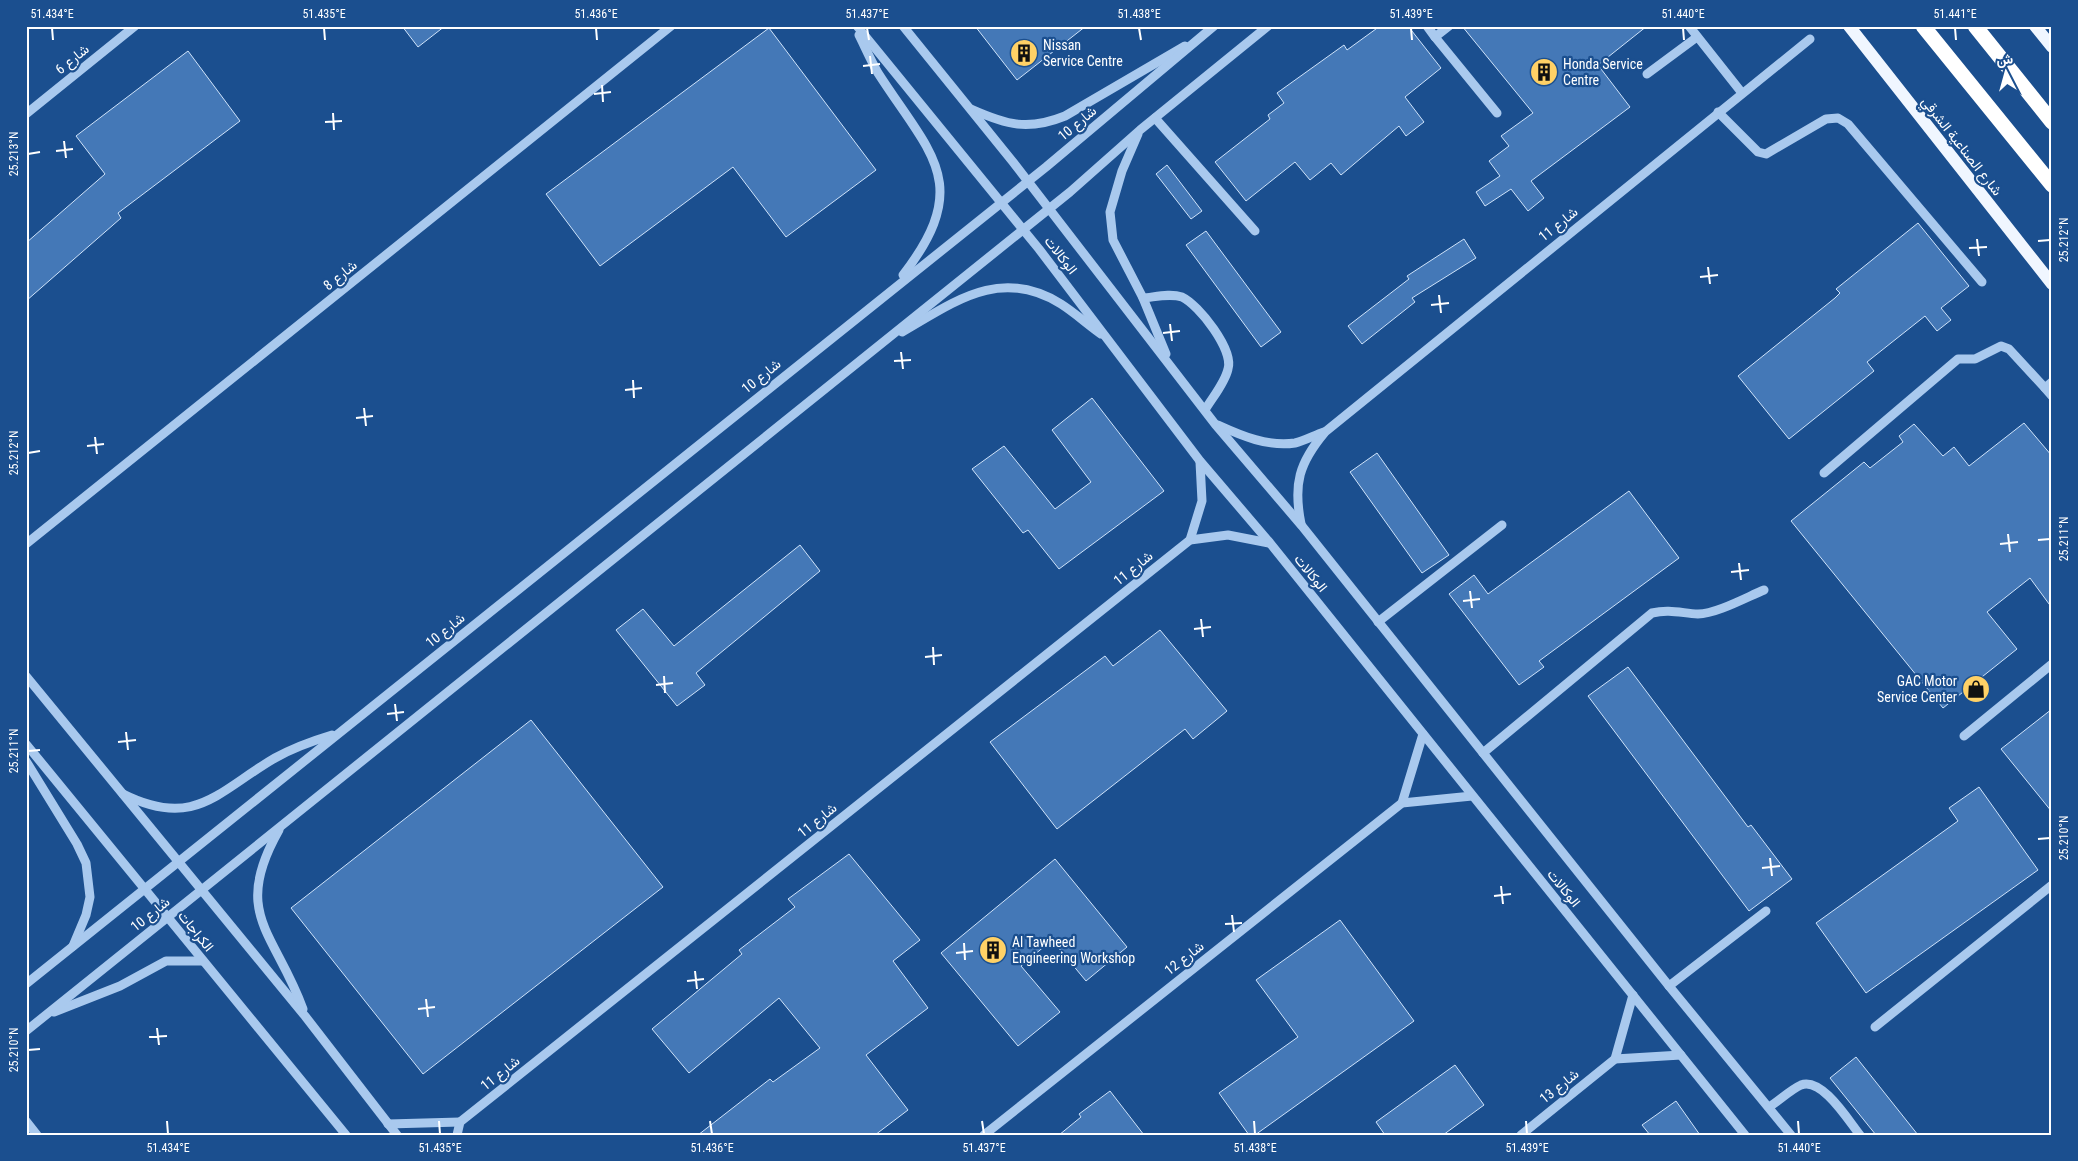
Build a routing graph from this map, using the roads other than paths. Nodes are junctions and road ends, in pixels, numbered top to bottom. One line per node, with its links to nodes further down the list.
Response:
1 (135, 26): 24 (street, شارع 6)
2 (671, 26): 52 (street, شارع 8)
3 (856, 26): 30 (street, الوكالات); 36 (street, الوكالات)
4 (903, 26): 21 (street, الوكالات)
5 (1214, 26): 16 (street, شارع 10)
6 (1268, 26): 25 (street, شارع 10)
7 (1427, 26): 15 (street)
8 (1449, 26): 15 (street)
9 (1689, 26): 14 (street)
10 (1849, 26): 35 (main road, شارع الصناعية الشرقي)
11 (1923, 26): 29 (highway)
12 (1975, 26): 26 (highway)
13 (2035, 26): 18 (main road)
14 (1697, 36): 19 (street); 20 (street)
15 (1436, 37): 23 (street)
16 (1198, 39): 21 (street, شارع 10); 28 (street, شارع 10)
17 (1810, 39): 20 (street, شارع 11)
18 (2052, 47)
19 (1647, 74)
20 (1742, 93): 22 (street, شارع 11)
21 (968, 108): 28 (street, الوكالات)
22 (1718, 112): 34 (street); 45 (street, شارع 11)
23 (1497, 113)
24 (26, 114)
25 (1155, 118): 27 (street, شارع 10); 33 (street)
26 (2052, 122)
27 (1140, 130): 31 (street, شارع 10); 37 (street, الوكالات)
28 (1027, 182): 30 (street, شارع 10); 31 (street, الوكالات)
29 (2052, 185)
30 (1001, 202): 32 (street, الوكالات); 36 (street, شارع 10)
31 (1047, 208): 32 (street, شارع 10); 40 (street, الوكالات)
32 (1022, 228): 38 (street, الوكالات); 39 (street, شارع 10)
33 (1255, 230)
34 (1982, 282)
35 (2052, 284)
36 (893, 287): 57 (street, شارع 10)
37 (1143, 298): 40 (street, الوكالات); 43 (street)
38 (1111, 342): 39 (street, شارع 10); 46 (street, الوكالات)
39 (878, 346): 66 (street, شارع 10)
40 (1170, 364): 43 (street, الوكالات)
41 (2048, 385): 42 (street); 47 (street)
42 (2052, 396)
43 (1205, 410): 44 (street, الوكالات)
44 (1215, 424): 45 (street, شارع 11); 49 (street, الوكالات)
45 (1325, 432): 49 (street, شارع 11)
46 (1200, 461): 50 (street); 51 (street, الوكالات)
47 (1824, 473)
48 (1502, 525): 54 (street)
49 (1302, 526): 54 (street, الوكالات)
50 (1190, 540): 51 (street); 86 (street, شارع 11)
51 (1270, 543): 58 (street, الوكالات)
52 (26, 544)
53 (1764, 590): 61 (street)
54 (1378, 622): 61 (street, الوكالات)
55 (2052, 664): 59 (street)
56 (26, 676): 63 (street)
57 (339, 732): 63 (street, شارع 10); 67 (street, شارع 10)
58 (1423, 734): 64 (street, الوكالات); 65 (street)
59 (1964, 736)
60 (26, 744): 69 (street, الكراجات)
61 (1483, 753): 76 (street, الوكالات)
62 (26, 761): 73 (street)
63 (121, 793): 67 (street)
64 (1472, 796): 65 (street); 77 (street, الوكالات)
65 (1402, 803): 92 (street, شارع 12)
66 (282, 824): 70 (street, شارع 10); 79 (street)
67 (178, 863): 69 (street, شارع 10); 70 (street)
68 (2052, 885): 80 (street)
69 (145, 890): 72 (street, الكراجات); 73 (street, شارع 10)
70 (202, 890): 72 (street, شارع 10); 79 (street)
71 (1766, 911): 76 (street)
72 (167, 918): 74 (street, الكراجات); 78 (street, شارع 10)
73 (72, 947): 75 (street, شارع 10)
74 (203, 961): 78 (street, شارع 10); 89 (street, الكراجات)
75 (26, 984)
76 (1669, 986): 84 (street, الوكالات)
77 (1633, 995): 82 (street, الوكالات); 83 (street)
78 (47, 1015): 81 (street, شارع 10)
79 (305, 1016): 87 (street)
80 (1875, 1027)
81 (26, 1031)
82 (1681, 1055): 83 (street); 94 (street, الوكالات)
83 (1615, 1059): 93 (street, شارع 13)
84 (1769, 1107): 95 (street, الوكالات); 96 (street)
85 (26, 1121): 88 (street)
86 (460, 1122): 87 (street); 91 (street)
87 (388, 1124): 90 (street)
88 (37, 1135)
89 (346, 1135)
90 (397, 1135)
91 (457, 1135)
92 (984, 1135)
93 (1520, 1135)
94 (1745, 1135)
95 (1791, 1135)
96 (1860, 1135)

